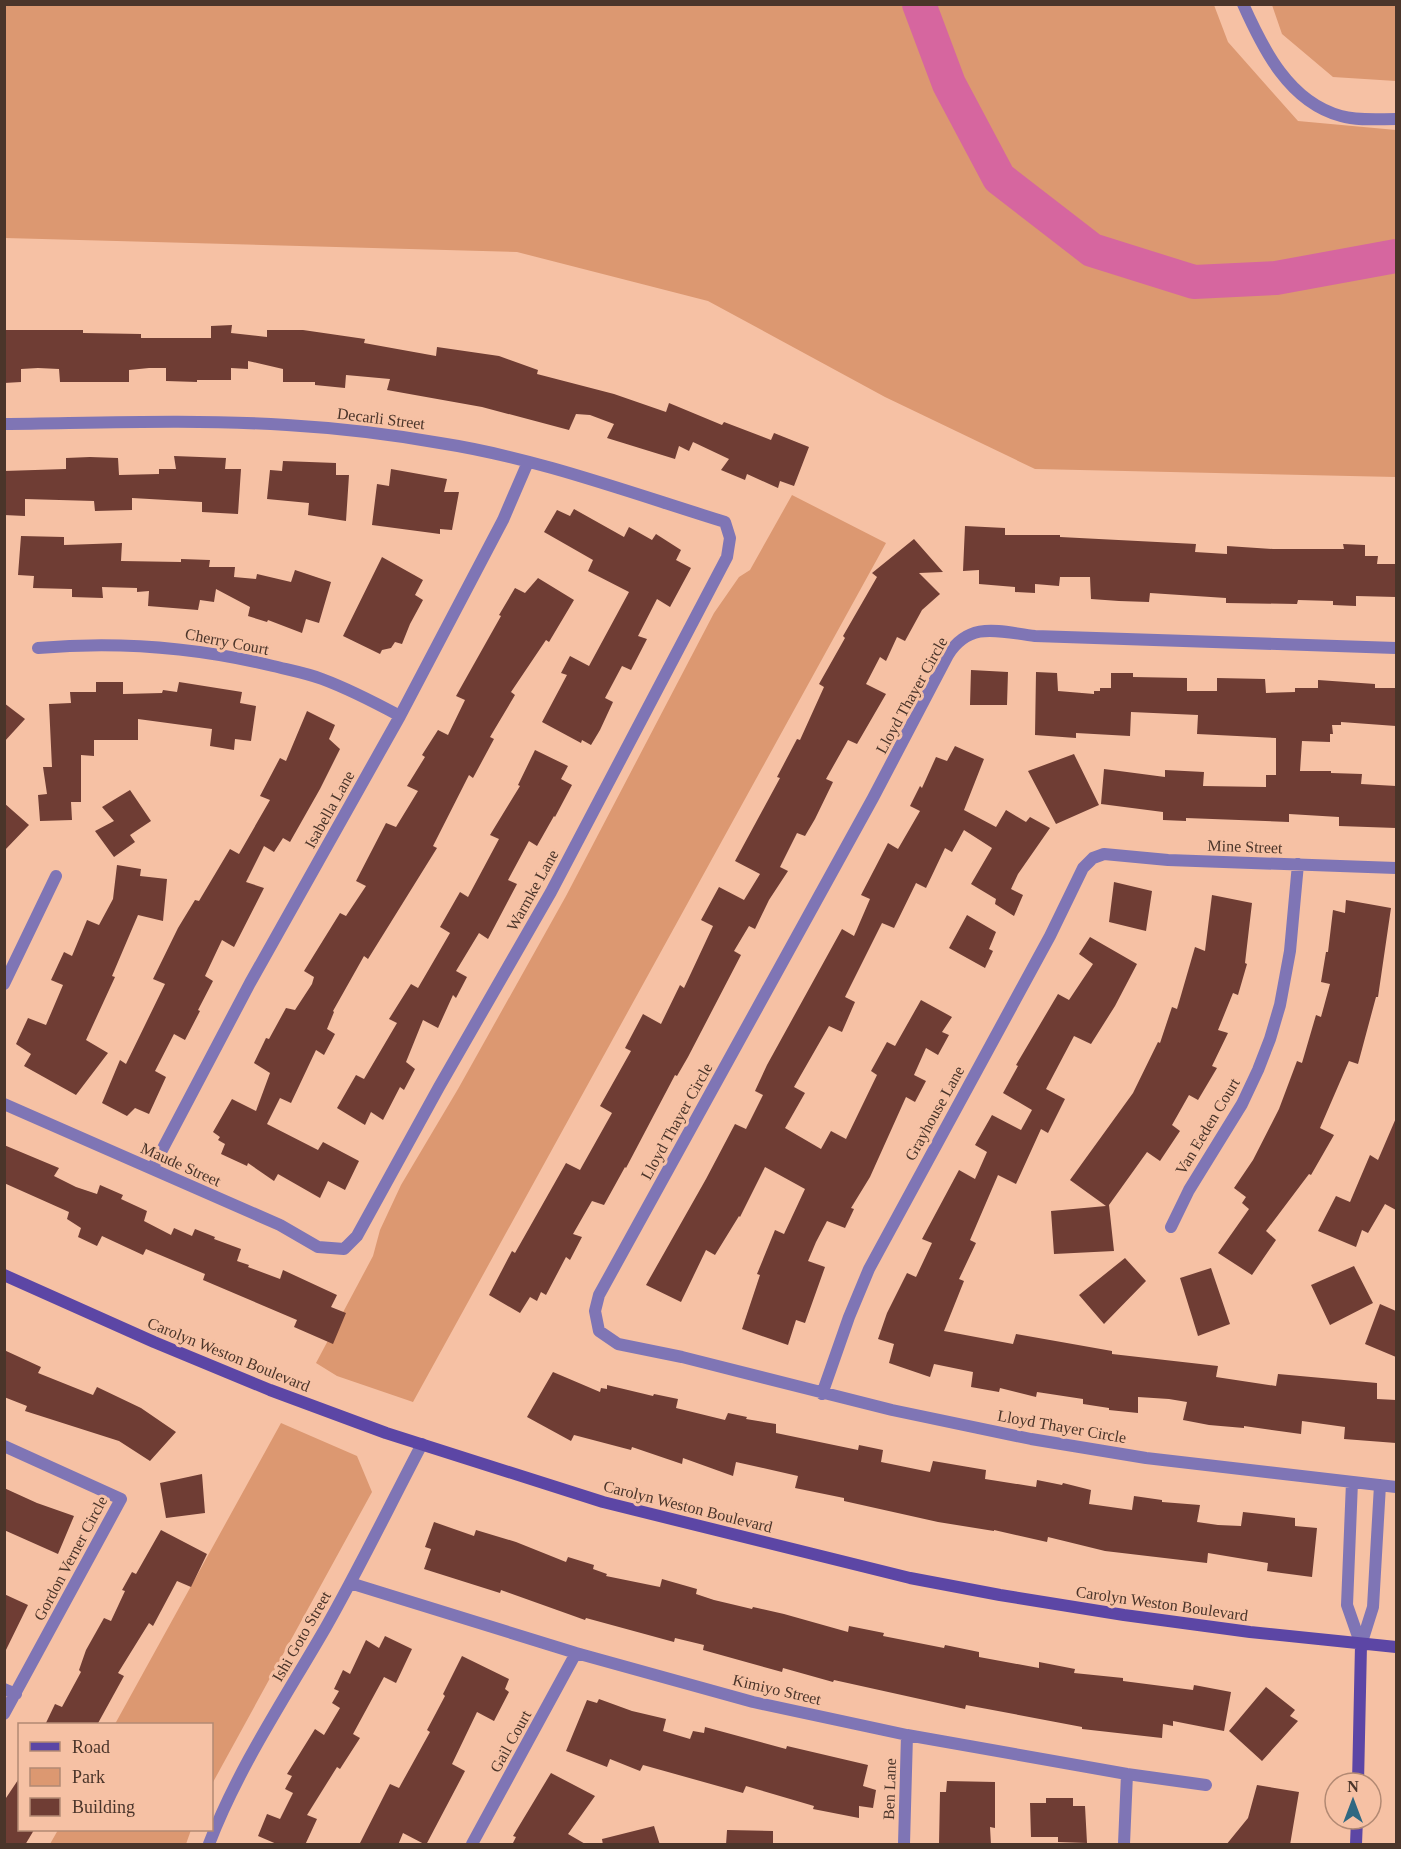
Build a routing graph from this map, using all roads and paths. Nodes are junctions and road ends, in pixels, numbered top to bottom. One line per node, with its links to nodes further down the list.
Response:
1 (1243, 4): 2 (street)
2 (1396, 119)
3 (4, 424): 4 (street, Decarli Street)
4 (528, 462): 5 (street, Decarli Street); 8 (street, Isabella Lane)
5 (730, 538): 17 (street, Warmke Lane)
6 (38, 648): 8 (street, Cherry Court)
7 (1396, 648): 19 (street, Lloyd Thayer Circle)
8 (400, 716): 15 (street, Isabella Lane)
9 (1094, 858): 10 (street, Mine Street); 19 (street, Grayhouse Lane)
10 (1298, 864): 11 (street, Mine Street); 16 (street, Van Eeden Court)
11 (1396, 868)
12 (56, 876): 13 (street)
13 (4, 984)
14 (4, 1104): 15 (street, Maude Street)
15 (152, 1169): 17 (street, Maude Street)
16 (1171, 1227)
17 (344, 1249)
18 (4, 1275): 20 (street, Carolyn Weston Boulevard)
19 (822, 1394): 22 (street, Lloyd Thayer Circle)
20 (422, 1444): 25 (street, Ishi Goto Street); 26 (street, Carolyn Weston Boulevard)
21 (4, 1446): 29 (street, Gordon Verner Circle)
22 (1352, 1482): 23 (street, Lloyd Thayer Circle); 26 (street)
23 (1380, 1485): 24 (street, Lloyd Thayer Circle); 26 (street)
24 (1396, 1486)
25 (350, 1583): 28 (street, Kimiyo Street); 35 (street, Ishi Goto Street)
26 (1361, 1645): 27 (street, Carolyn Weston Boulevard); 32 (street)
27 (1396, 1647)
28 (576, 1653): 31 (street, Kimiyo Street); 36 (street, Gail Court)
29 (10, 1691): 30 (street, Gordon Verner Circle)
30 (4, 1714)
31 (907, 1735): 33 (street, Kimiyo Street); 37 (street, Ben Lane)
32 (1358, 1771)
33 (1127, 1774): 34 (street, Kimiyo Street); 38 (street)
34 (1206, 1785)
35 (209, 1845)
36 (472, 1845)
37 (904, 1845)
38 (1124, 1845)

